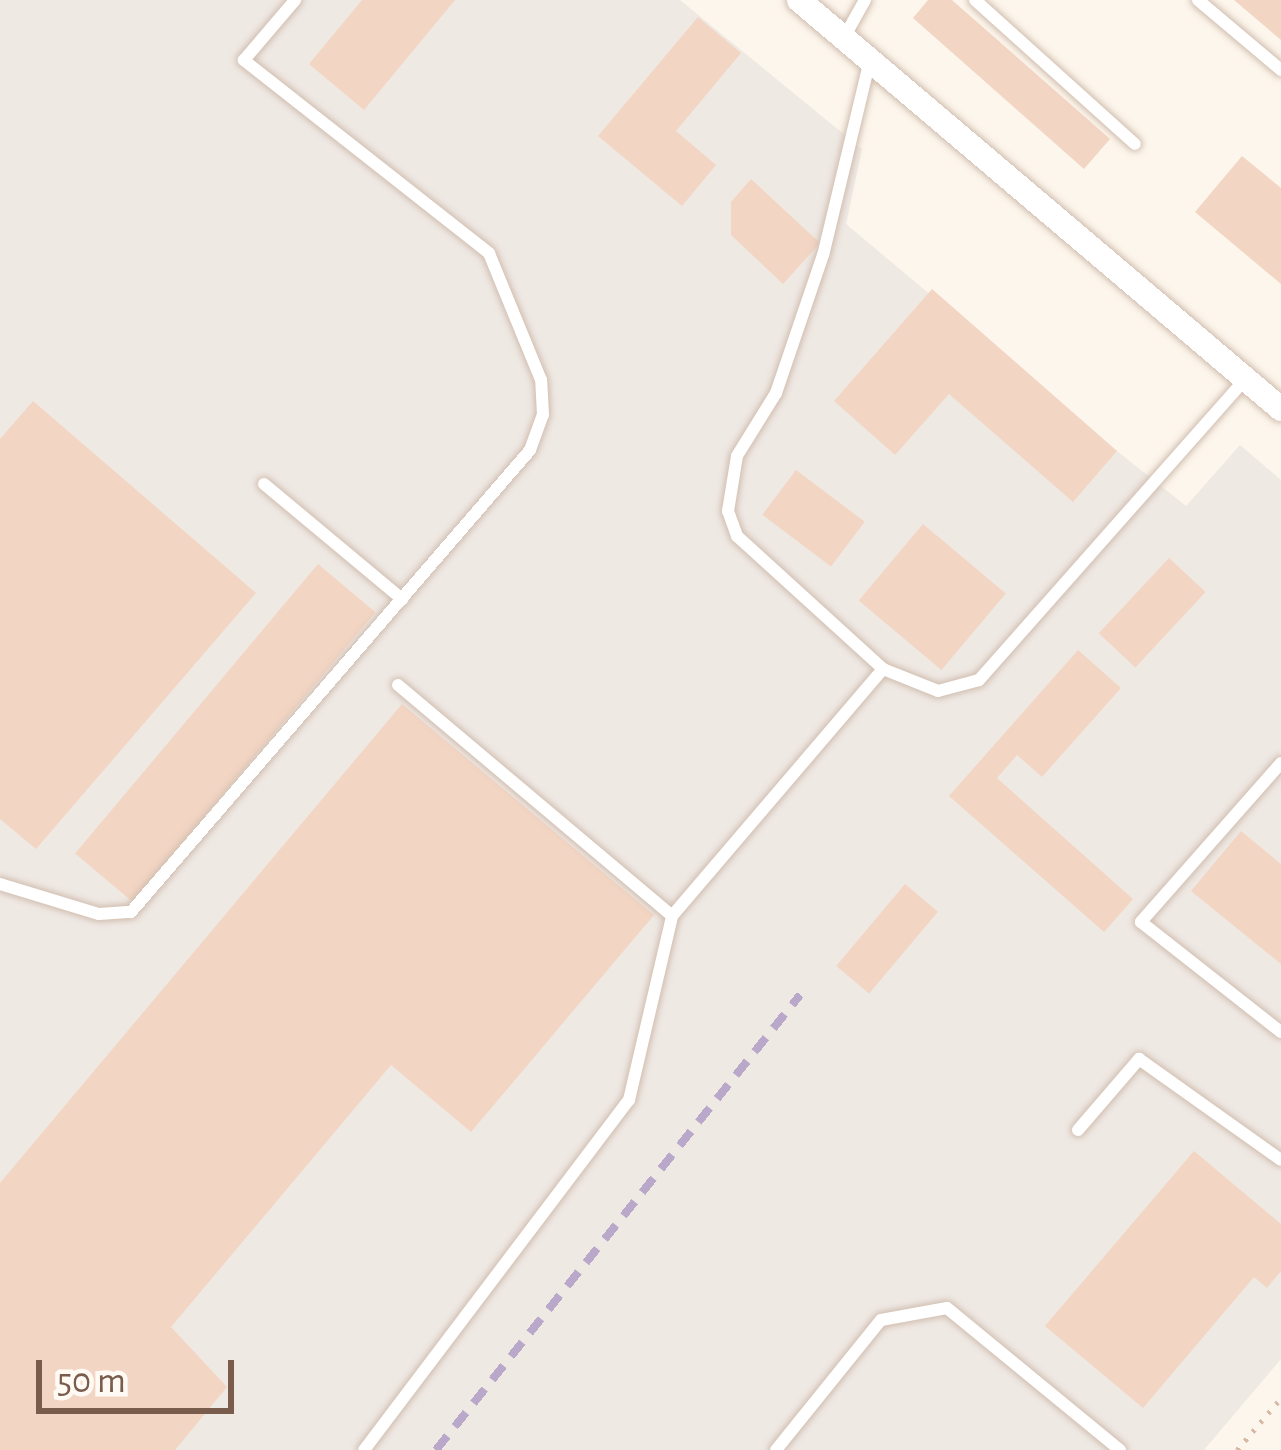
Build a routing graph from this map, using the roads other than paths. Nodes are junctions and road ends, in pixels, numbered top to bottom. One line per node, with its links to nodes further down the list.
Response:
1 (295, 0): 13 (lane)
2 (799, 0): 6 (street)
3 (865, 0): 6 (lane)
4 (976, 0): 9 (lane)
5 (1198, 0): 8 (lane)
6 (842, 42): 7 (street)
7 (869, 64): 10 (street); 14 (lane)
8 (1281, 70)
9 (1135, 144)
10 (1244, 380): 11 (street); 14 (lane)
11 (1281, 409)
12 (264, 484): 13 (lane)
13 (402, 599): 17 (lane)
14 (884, 669): 18 (lane)
15 (398, 686): 18 (lane)
16 (1281, 763): 19 (lane)
17 (0, 884)
18 (672, 916): 22 (lane)
19 (1281, 1031)
20 (1078, 1130): 21 (lane)
21 (1281, 1160)
22 (364, 1450)
23 (776, 1450): 24 (lane)
24 (1120, 1450)

